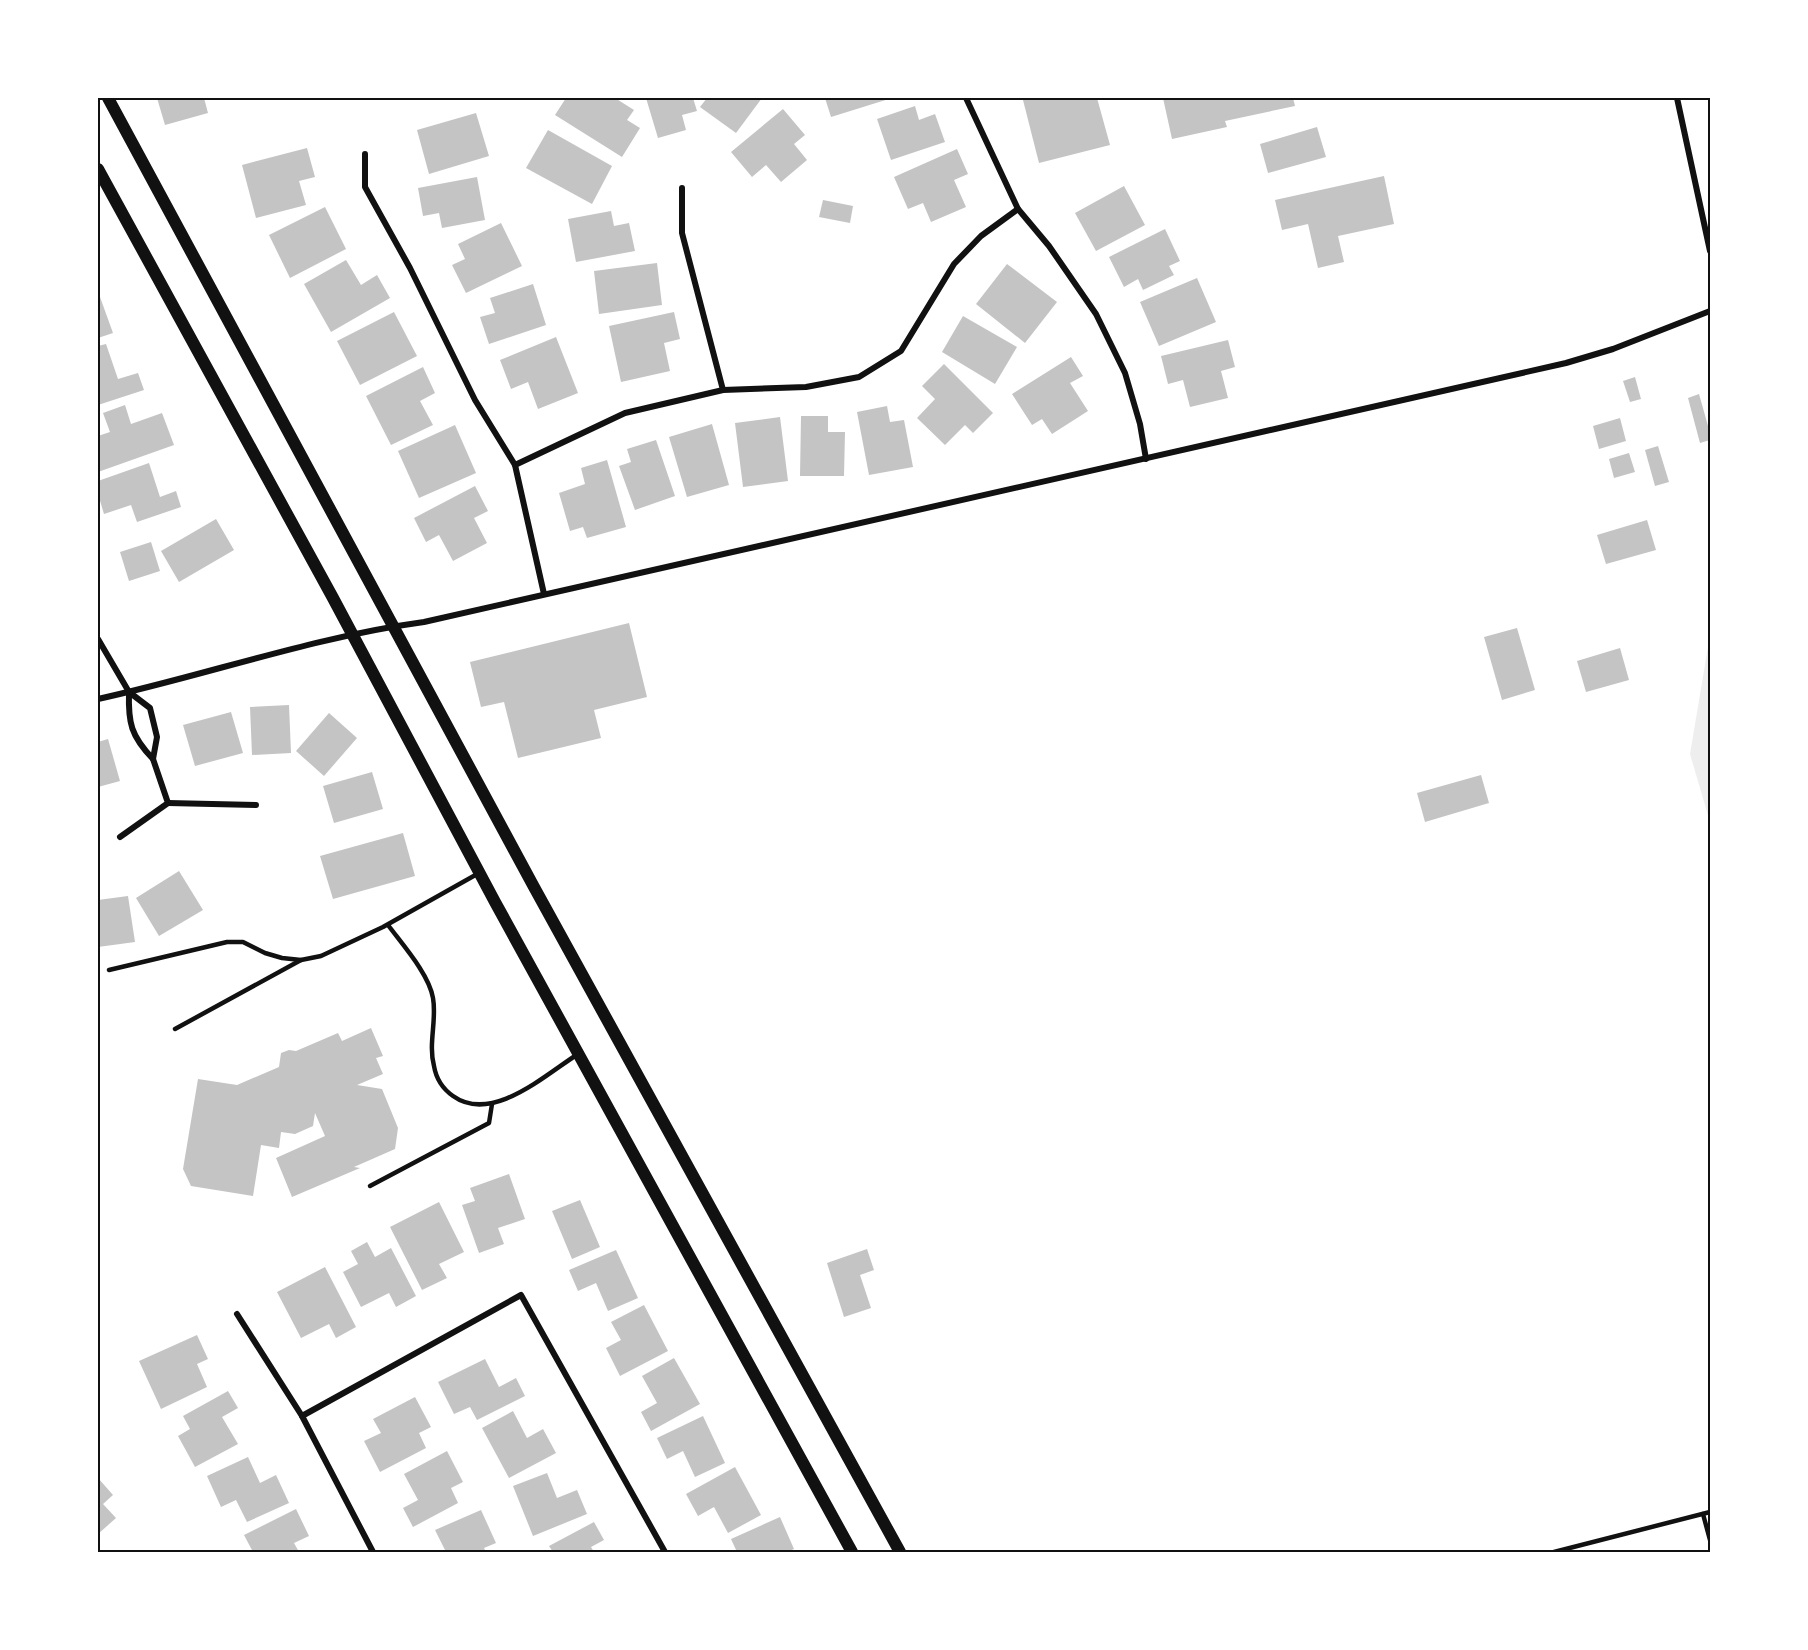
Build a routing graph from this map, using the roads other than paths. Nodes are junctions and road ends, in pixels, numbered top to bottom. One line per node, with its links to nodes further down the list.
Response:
1 (108, 98): 14 (main road)
2 (966, 98): 7 (street)
3 (1677, 98): 8 (street)
4 (365, 154): 12 (street)
5 (98, 169): 15 (main road)
6 (682, 188): 10 (street)
7 (1018, 209): 10 (street); 11 (street)
8 (1710, 251)
9 (1710, 311): 11 (street)
10 (723, 390): 12 (street)
11 (1146, 459): 13 (street)
12 (515, 465): 13 (street)
13 (544, 594): 14 (street)
14 (392, 627): 15 (street); 39 (main road)
15 (353, 635): 17 (street); 23 (main road)
16 (98, 639): 17 (street)
17 (129, 692): 18 (street); 19 (street); 19 (street)
18 (98, 699)
19 (153, 759): 20 (street)
20 (168, 803): 21 (street); 22 (street)
21 (256, 806)
22 (120, 837)
23 (479, 873): 24 (lane); 28 (main road)
24 (388, 924): 25 (lane); 29 (lane)
25 (302, 960): 26 (lane); 27 (lane)
26 (109, 970)
27 (176, 1029)
28 (578, 1054): 29 (lane); 38 (main road)
29 (492, 1104): 30 (lane)
30 (370, 1186)
31 (237, 1314): 32 (street)
32 (302, 1416): 36 (street); 37 (street)
33 (1710, 1512): 34 (lane)
34 (1703, 1514): 35 (lane); 40 (lane)
35 (1710, 1540)
36 (373, 1552)
37 (665, 1552)
38 (852, 1552)
39 (900, 1552)
40 (1554, 1552)

